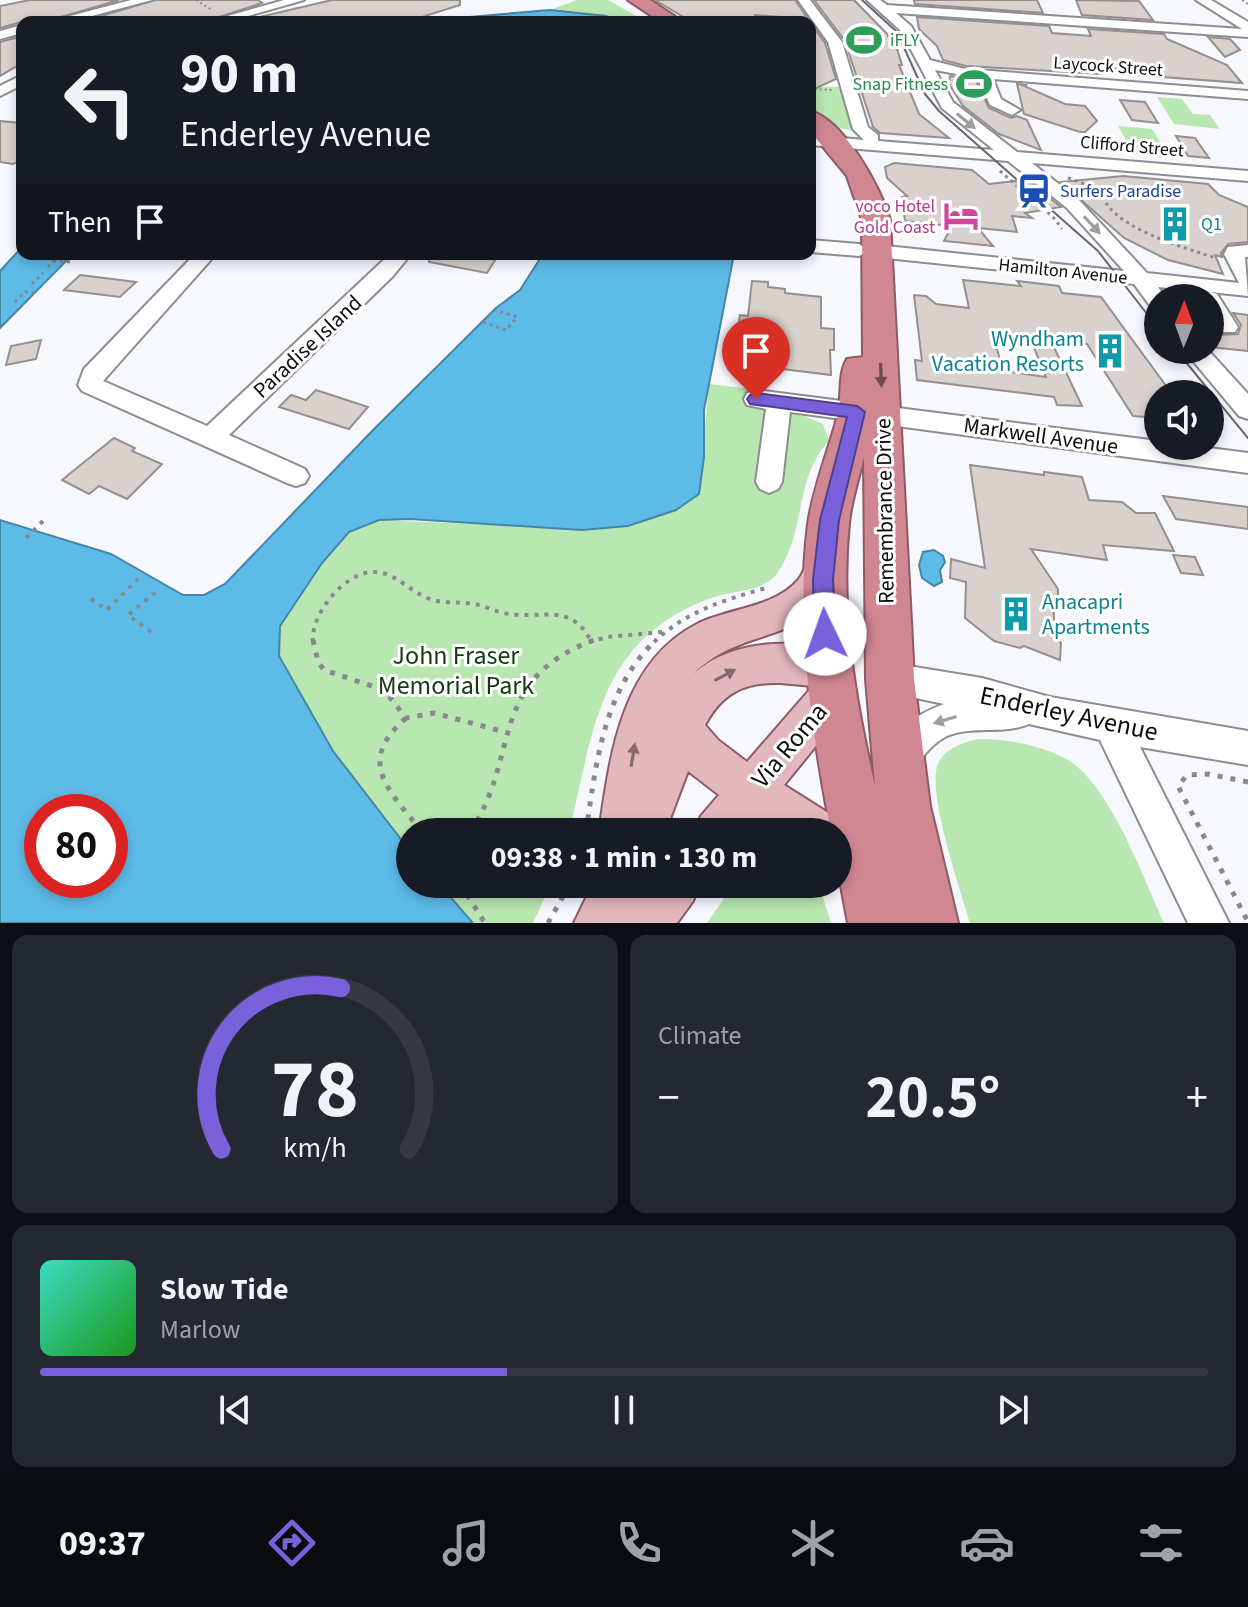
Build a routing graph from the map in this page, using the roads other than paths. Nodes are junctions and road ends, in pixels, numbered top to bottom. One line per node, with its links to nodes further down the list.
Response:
1 (146, 0): 7 (street)
2 (298, 0): 8 (street)
3 (622, 0): 9 (highway)
4 (637, 0): 10 (highway)
5 (1202, 0): 12 (street)
6 (884, 9): 13 (street); 14 (street)
7 (78, 16)
8 (229, 16)
9 (647, 16)
10 (664, 16)
11 (816, 16): 19 (street)
12 (1248, 27)
13 (1248, 33)
14 (927, 70): 15 (street, Laycock Street); 20 (street, one-way to 20)
15 (983, 74): 16 (street, Laycock Street); 17 (street)
16 (1248, 95)
17 (1012, 110)
18 (816, 130): 19 (street, Clifford Street); 20 (street, Clifford Street); 23 (highway, Remembrance Drive)
19 (872, 138): 20 (street, Clifford Street)
20 (1006, 163): 21 (street, Clifford Street); 27 (street, one-way to 27)
21 (1248, 176)
22 (816, 247): 23 (street, Hamilton Avenue)
23 (868, 251): 27 (street, Hamilton Avenue); 37 (highway, Remembrance Drive)
24 (1248, 251): 28 (street)
25 (200, 260): 38 (street)
26 (396, 260): 38 (street, Paradise Island)
27 (1142, 280): 29 (street); 30 (street, Hamilton Avenue)
28 (1248, 281)
29 (1145, 284)
30 (1161, 284)
31 (1248, 290): 32 (street, Hamilton Avenue)
32 (1224, 292)
33 (1224, 322): 34 (street)
34 (1227, 327)
35 (1207, 364): 36 (street)
36 (1248, 410)
37 (869, 414): 39 (street, Markwell Avenue); 41 (street); 42 (highway, Remembrance Drive); 43 (highway, Remembrance Drive)
38 (211, 437): 40 (street)
39 (1248, 463)
40 (296, 476)
41 (769, 482)
42 (824, 564): 43 (highway, Remembrance Drive); 50 (main road, one-way to 42)
43 (851, 679): 44 (street, Enderley Avenue); 45 (main road, Via Roma, one-way to 43); 48 (highway, Remembrance Drive); 49 (main road, Via Roma); 61 (highway, Remembrance Drive)
44 (1050, 714): 46 (street, Enderley Avenue); 48 (street, one-way to 48)
45 (682, 723): 49 (main road); 51 (main road, Via Roma)
46 (1111, 725): 47 (street, Enderley Avenue); 63 (street)
47 (1248, 748)
48 (897, 762): 62 (highway, Remembrance Drive)
49 (751, 790): 52 (main road, Via Roma); 53 (main road)
50 (624, 818)
51 (647, 818)
52 (728, 818)
53 (795, 818)
54 (606, 898): 58 (main road)
55 (611, 898): 58 (main road)
56 (666, 898): 59 (main road)
57 (850, 898): 60 (main road)
58 (598, 923)
59 (647, 923)
60 (859, 923)
61 (877, 923)
62 (929, 923)
63 (1209, 923)

